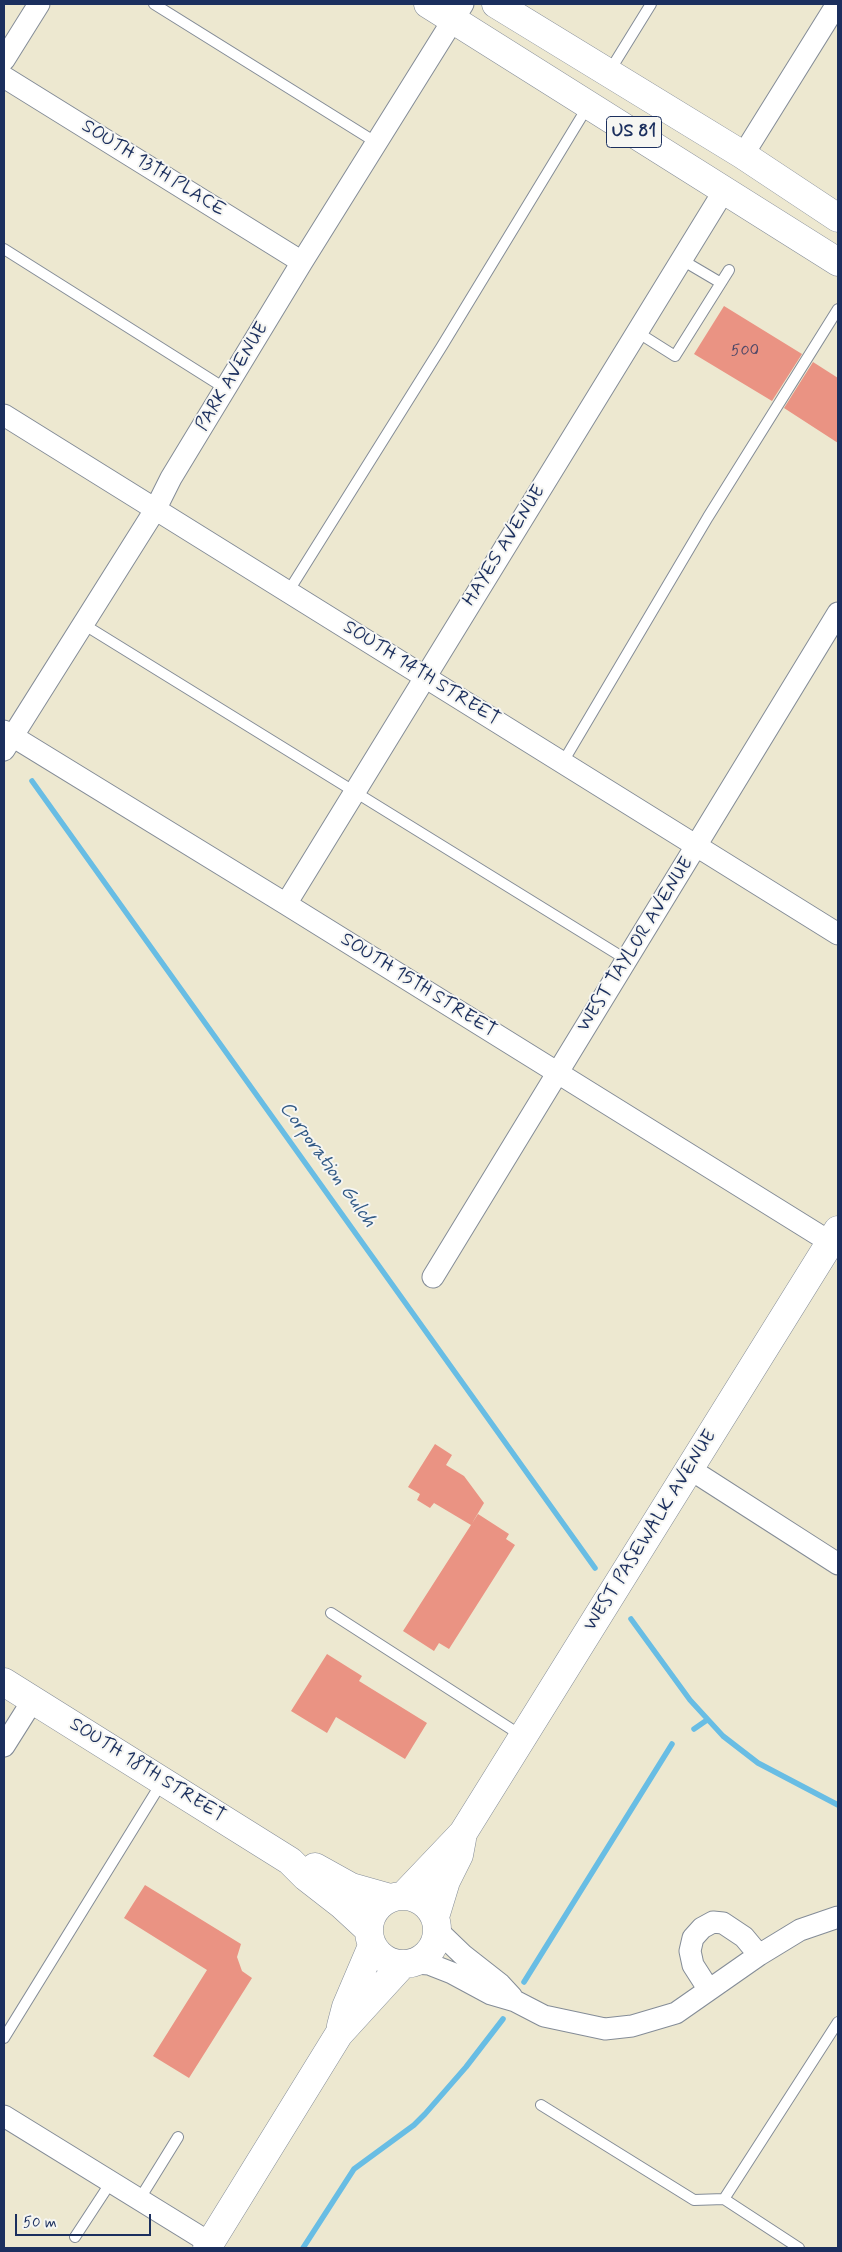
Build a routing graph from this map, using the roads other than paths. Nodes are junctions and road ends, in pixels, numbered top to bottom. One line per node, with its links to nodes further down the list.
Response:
1 (39, 4): 8 (street)
2 (154, 4): 12 (lane)
3 (428, 4): 7 (main road, US 81)
4 (496, 4): 9 (main road, US 81)
5 (651, 4): 9 (lane)
6 (837, 4): 13 (street)
7 (458, 11): 11 (main road, US 81); 12 (street, PARK AVENUE)
8 (4, 60)
9 (608, 72): 13 (main road, US 81)
10 (4, 77): 18 (street, SOUTH 13TH PLACE)
11 (589, 105): 14 (main road, US 81); 27 (lane)
12 (377, 143): 18 (street, PARK AVENUE)
13 (743, 155): 15 (main road, US 81)
14 (725, 189): 17 (street, HAYES AVENUE); 19 (main road, US 81)
15 (838, 218)
16 (4, 250): 24 (lane)
17 (682, 260): 21 (lane); 23 (street, HAYES AVENUE)
18 (302, 262): 24 (street, PARK AVENUE)
19 (838, 262)
20 (729, 270): 21 (lane)
21 (721, 283): 23 (lane)
22 (838, 309): 32 (lane)
23 (637, 332): 30 (street, HAYES AVENUE)
24 (226, 389): 26 (street, PARK AVENUE)
25 (4, 415): 26 (street, SOUTH 14TH STREET)
26 (156, 510): 27 (street, SOUTH 14TH STREET); 29 (street, PARK AVENUE)
27 (288, 592): 30 (street, SOUTH 14TH STREET)
28 (838, 612): 34 (street, WEST TAYLOR AVENUE)
29 (83, 624): 31 (street, PARK AVENUE); 33 (lane)
30 (425, 676): 32 (street, SOUTH 14TH STREET); 33 (street, HAYES AVENUE)
31 (7, 739): 35 (street, SOUTH 15TH STREET)
32 (563, 762): 34 (street, SOUTH 14TH STREET)
33 (356, 791): 35 (street, HAYES AVENUE); 37 (lane)
34 (697, 846): 36 (street, SOUTH 14TH STREET); 37 (street, WEST TAYLOR AVENUE)
35 (286, 904): 38 (street, SOUTH 15TH STREET)
36 (838, 934)
37 (627, 960): 38 (street, WEST TAYLOR AVENUE)
38 (557, 1073): 39 (street, SOUTH 15TH STREET); 40 (street, WEST TAYLOR AVENUE)
39 (834, 1236): 41 (main road, WEST PASEWALK AVENUE)
40 (433, 1277)
41 (690, 1468): 42 (street); 46 (main road, WEST PASEWALK AVENUE)
42 (838, 1564)
43 (330, 1613): 46 (lane)
44 (4, 1682): 45 (main road, SOUTH 18TH STREET)
45 (32, 1700): 47 (street); 48 (main road, SOUTH 18TH STREET)
46 (522, 1736): 49 (main road, WEST PASEWALK AVENUE)
47 (4, 1746)
48 (163, 1782): 50 (main road, SOUTH 18TH STREET); 61 (lane)
49 (463, 1833): 51 (main road, WEST PASEWALK AVENUE); 53 (main road, WEST PASEWALK AVENUE)
50 (290, 1861): 51 (main road, SOUTH 18TH STREET); 54 (main road, SOUTH 18TH STREET)
51 (397, 1896): 53 (main road); 54 (main road)
52 (838, 1917): 55 (street)
53 (436, 1924): 56 (main road); 58 (street)
54 (370, 1937): 56 (main road); 60 (main road)
55 (758, 1955): 57 (street); 57 (street)
56 (408, 1964): 58 (street); 60 (main road)
57 (709, 1990): 58 (street)
58 (515, 2001)
59 (838, 2022): 66 (lane)
60 (339, 2034): 69 (main road)
61 (4, 2038)
62 (541, 2105): 66 (lane)
63 (4, 2116): 65 (street)
64 (178, 2136): 67 (lane)
65 (111, 2182): 67 (street); 68 (lane)
66 (724, 2199): 70 (lane)
67 (139, 2200): 69 (street)
68 (75, 2237)
69 (208, 2246)
70 (799, 2248)

